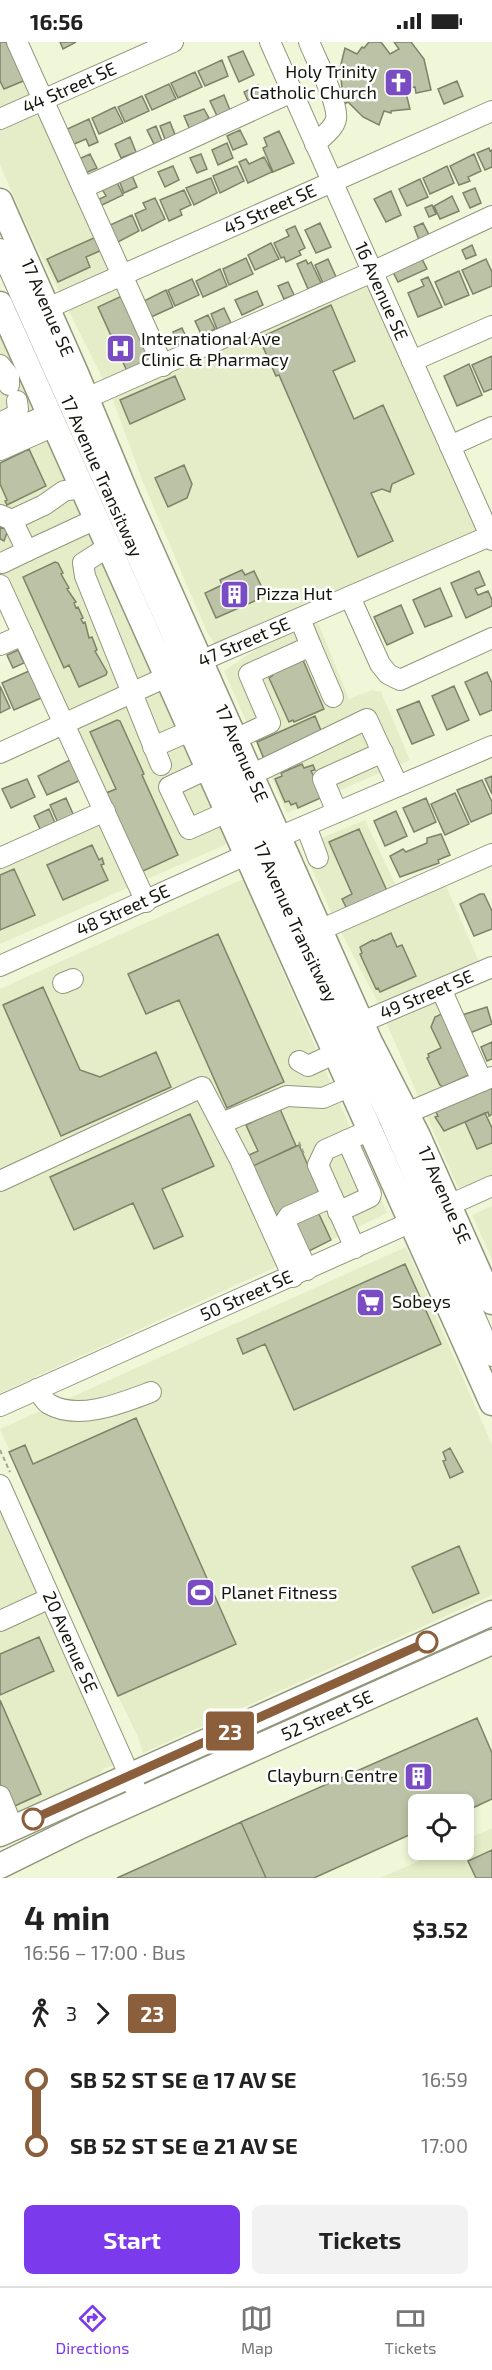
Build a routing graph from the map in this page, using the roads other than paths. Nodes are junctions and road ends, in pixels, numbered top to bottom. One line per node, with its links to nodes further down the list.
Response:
1 (17, 42): 6 (street)
2 (173, 42): 6 (street, 44 Street SE)
3 (309, 42): 9 (street)
4 (276, 44): 5 (street, 16 Avenue SE)
5 (292, 92): 9 (street, 16 Avenue SE); 11 (street)
6 (43, 99): 8 (street, 44 Street SE); 11 (street)
7 (492, 111): 10 (street, 45 Street SE)
8 (2, 113)
9 (315, 144): 10 (street, 16 Avenue SE)
10 (332, 182): 15 (street, 16 Avenue SE); 16 (street, 45 Street SE)
11 (83, 188): 16 (street)
12 (0, 201): 17 (main road, 17 Avenue SE)
13 (492, 216): 15 (street)
14 (0, 249): 44 (street, 17 Avenue Transitway)
15 (372, 272): 20 (street, 16 Avenue SE); 22 (street)
16 (123, 275): 17 (street, 45 Street SE); 22 (street)
17 (48, 308): 23 (main road, 17 Avenue SE)
18 (3, 320): 24 (main road, 17 Avenue SE)
19 (492, 326): 20 (street)
20 (412, 361): 28 (street, 16 Avenue SE)
21 (0, 365): 25 (street)
22 (164, 366): 23 (street)
23 (87, 398): 44 (main road, 17 Avenue SE)
24 (52, 420): 27 (street); 29 (street); 30 (main road, 17 Avenue SE)
25 (0, 423)
26 (492, 427): 28 (street)
27 (0, 435)
28 (450, 447): 33 (street, 16 Avenue SE)
29 (0, 450)
30 (73, 490): 31 (street); 32 (main road, 17 Avenue SE)
31 (4, 516): 35 (street)
32 (96, 519): 34 (main road, 17 Avenue SE); 35 (street)
33 (491, 537): 38 (street, 47 Street SE)
34 (108, 547): 44 (main road, 17 Avenue SE); 45 (street)
35 (27, 551): 36 (street)
36 (2, 563)
37 (0, 585): 40 (street)
38 (350, 597): 39 (street, 47 Street SE); 41 (street)
39 (300, 619): 43 (street); 44 (street, 47 Street SE)
40 (23, 635): 42 (street); 47 (street)
41 (492, 638)
42 (0, 645)
43 (311, 646): 46 (street); 49 (street)
44 (184, 669): 45 (street, 47 Street SE); 48 (main road, 17 Avenue SE); 49 (main road, 17 Avenue SE); 84 (street, 17 Avenue Transitway)
45 (132, 693): 47 (street, 47 Street SE); 51 (street)
46 (333, 697)
47 (64, 724): 53 (street, 47 Street SE); 58 (street)
48 (190, 731): 51 (street); 55 (main road, 17 Avenue SE)
49 (235, 739): 56 (main road, 17 Avenue SE)
50 (492, 746): 57 (street)
51 (153, 747): 54 (street)
52 (383, 752): 56 (street); 57 (street); 60 (street)
53 (0, 753)
54 (161, 765)
55 (207, 769): 59 (main road, 17 Avenue SE); 59 (street)
56 (260, 770): 62 (main road, 17 Avenue SE)
57 (398, 786): 60 (street)
58 (105, 811): 65 (street); 67 (street)
59 (226, 812): 64 (main road, 17 Avenue SE)
60 (337, 812): 61 (street)
61 (306, 825): 62 (street); 66 (street)
62 (279, 837): 68 (main road, 17 Avenue SE)
63 (492, 854): 68 (street)
64 (246, 855): 67 (street, 48 Street SE); 73 (main road, 17 Avenue SE)
65 (0, 858)
66 (318, 858)
67 (146, 902): 69 (street, 48 Street SE)
68 (320, 930): 72 (main road, 17 Avenue SE)
69 (0, 966)
70 (492, 967): 71 (street, 49 Street SE)
71 (441, 989): 72 (street, 49 Street SE); 75 (street)
72 (362, 1022): 77 (main road, 17 Avenue SE)
73 (336, 1053): 74 (street); 76 (main road, 17 Avenue SE)
74 (299, 1061)
75 (487, 1079): 77 (street)
76 (351, 1086): 78 (street); 79 (main road, 17 Avenue SE)
77 (407, 1113): 84 (main road, 17 Avenue SE)
78 (222, 1123): 81 (street); 86 (street)
79 (370, 1130): 80 (street); 84 (main road, 17 Avenue SE)
80 (347, 1140): 83 (street); 83 (street)
81 (0, 1181)
82 (492, 1186): 84 (street, 50 Street SE)
83 (335, 1205): 85 (street); 86 (street)
84 (430, 1214): 85 (street, 50 Street SE); 87 (street, 17 Avenue Transitway); 88 (main road, 17 Avenue SE); 93 (main road, 17 Avenue SE)
85 (355, 1248): 86 (street, 50 Street SE)
86 (300, 1273): 91 (street, 50 Street SE)
87 (465, 1295): 89 (street, 17 Avenue Transitway); 90 (street, 17 Avenue Transitway)
88 (491, 1299)
89 (492, 1356)
90 (492, 1376)
91 (37, 1389): 92 (street); 94 (street, 50 Street SE)
92 (151, 1392)
93 (492, 1404)
94 (0, 1406)
95 (0, 1485): 96 (street, 20 Avenue SE)
96 (50, 1598): 98 (street); 100 (street, 20 Avenue SE)
97 (492, 1613): 100 (main road, 52 Street SE)
98 (0, 1621)
99 (492, 1642): 102 (main road, 52 Street SE)
100 (130, 1776): 102 (street, 20 Avenue SE); 103 (main road, 52 Street SE)
101 (0, 1796): 103 (street)
102 (140, 1799): 104 (main road, 52 Street SE)
103 (7, 1831)
104 (0, 1866)

